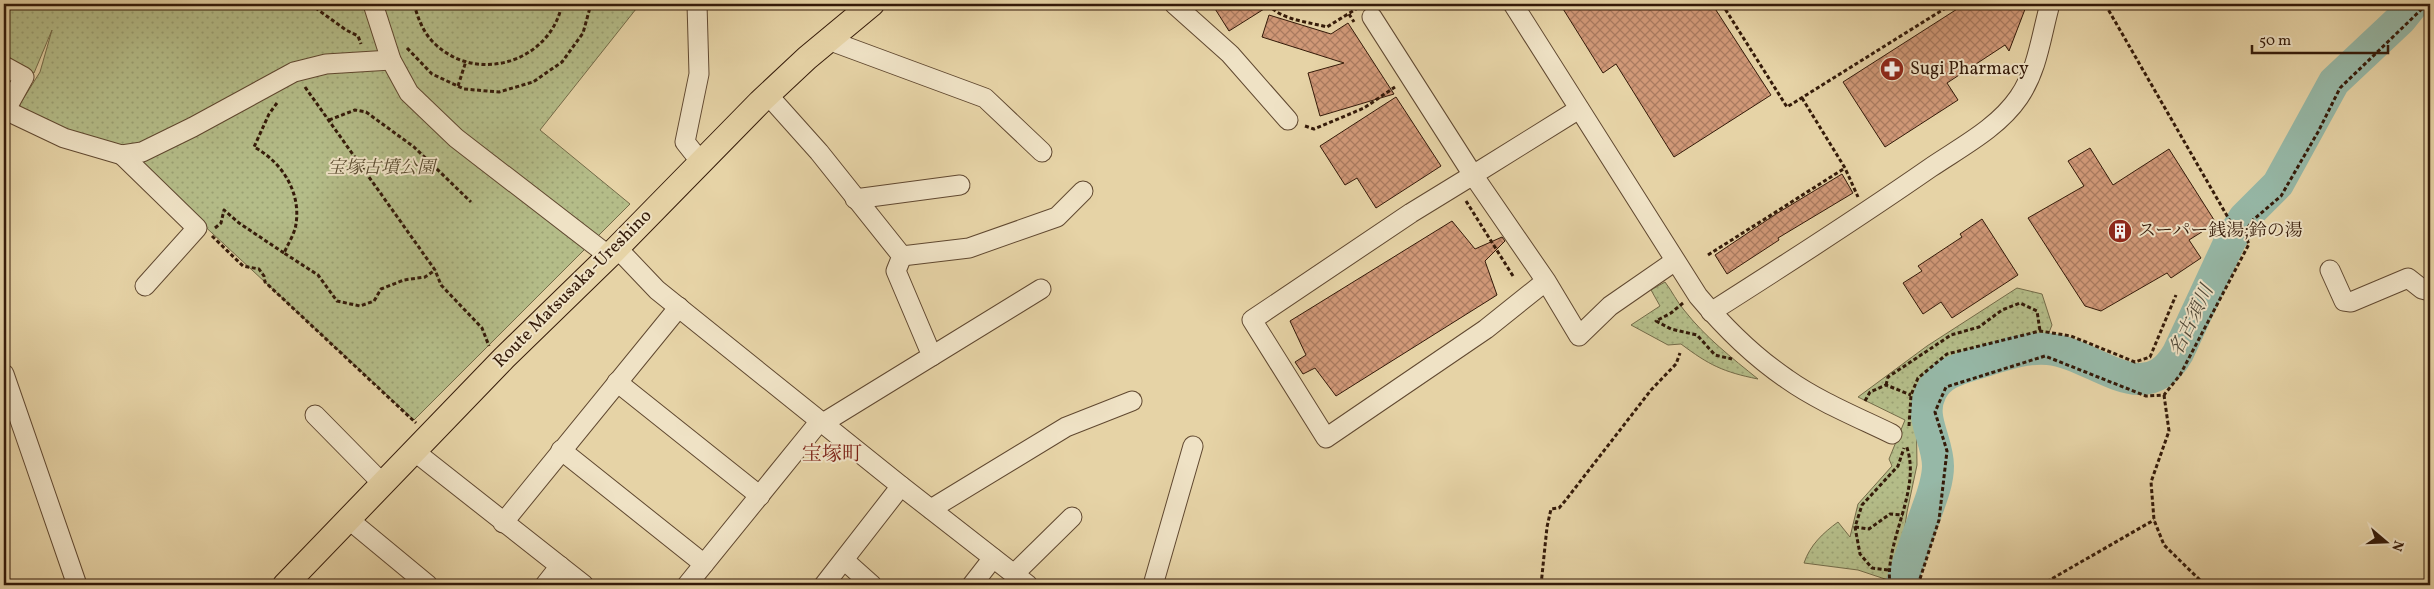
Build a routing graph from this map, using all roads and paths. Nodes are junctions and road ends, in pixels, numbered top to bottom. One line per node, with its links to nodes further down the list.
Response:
1 (310, 4): 21 (path)
2 (373, 4): 19 (street)
3 (414, 4): 20 (path)
4 (562, 4): 20 (path)
5 (591, 4): 24 (path)
6 (697, 4): 35 (street)
7 (872, 4): 17 (main road, Route Matsusaka-Ureshino)
8 (1174, 4): 32 (street)
9 (1268, 4): 16 (path)
10 (1513, 4): 29 (street)
11 (1722, 4): 27 (path)
12 (1952, 4): 27 (path)
13 (2050, 4): 60 (street)
14 (2105, 4): 44 (path)
15 (2427, 4): 44 (path)
16 (1365, 13): 37 (street)
17 (828, 40): 26 (main road, Route Matsusaka-Ureshino); 33 (street)
18 (404, 42): 24 (path)
19 (391, 60): 21 (street); 46 (street)
20 (466, 61): 24 (path)
21 (366, 62): 34 (street)
22 (4, 66): 30 (street)
23 (300, 80): 31 (path)
24 (458, 86)
25 (1395, 87): 32 (path)
26 (768, 95): 35 (main road, Route Matsusaka-Ureshino); 40 (street)
27 (1802, 98): 36 (path)
28 (281, 99): 45 (path)
29 (1579, 109): 37 (street); 49 (street)
30 (5, 111): 34 (street)
31 (329, 120): 43 (path); 50 (path)
32 (1288, 120)
33 (1042, 152)
34 (122, 155): 54 (street)
35 (700, 161): 46 (main road, Route Matsusaka-Ureshino)
36 (1845, 168): 41 (path); 47 (path)
37 (1473, 175): 53 (street); 53 (street)
38 (960, 185): 40 (street)
39 (1083, 191): 48 (street)
40 (855, 199): 48 (street)
41 (1859, 199)
42 (1466, 201): 52 (path)
43 (471, 202)
44 (2244, 233): 70 (path)
45 (284, 252): 50 (path); 75 (path)
46 (613, 252): 59 (street); 75 (main road, Route Matsusaka-Ureshino)
47 (1708, 255)
48 (902, 256): 64 (street)
49 (1675, 261): 53 (street); 60 (street)
50 (435, 270): 62 (path)
51 (2330, 270): 56 (street)
52 (1513, 276)
53 (1546, 281)
54 (145, 286)
55 (1041, 289): 64 (street)
56 (2430, 291)
57 (2176, 295): 61 (path)
58 (1685, 301): 65 (path)
59 (679, 307): 67 (street); 74 (street)
60 (1711, 312): 76 (street)
61 (2040, 331): 68 (path); 69 (path)
62 (491, 352)
63 (1680, 353): 106 (path)
64 (932, 356): 74 (street)
65 (1740, 360)
66 (4, 374): 96 (street)
67 (617, 382): 78 (street); 82 (street)
68 (1886, 385): 69 (path); 72 (path)
69 (1911, 395): 76 (path)
70 (2164, 395): 87 (path); 108 (path)
71 (1132, 401): 83 (street)
72 (1864, 404)
73 (315, 415): 80 (street)
74 (821, 422): 81 (street); 82 (street)
75 (430, 434): 79 (main road, Route Matsusaka-Ureshino)
76 (1903, 437): 84 (path); 89 (path)
77 (1193, 446): 105 (street)
78 (561, 450): 88 (street); 92 (street)
79 (414, 451): 80 (main road, Route Matsusaka-Ureshino); 88 (street)
80 (382, 484): 86 (main road, Route Matsusaka-Ureshino)
81 (901, 486): 83 (street); 91 (street)
82 (760, 496): 92 (street)
83 (931, 509): 90 (street)
84 (1903, 516): 89 (path); 94 (path)
85 (1072, 517): 95 (street)
86 (347, 518): 97 (main road, Route Matsusaka-Ureshino); 98 (street)
87 (2154, 520): 109 (path); 110 (path)
88 (503, 523): 93 (street)
89 (1855, 527): 94 (path)
90 (993, 558): 95 (street); 104 (street)
91 (844, 560): 102 (street); 103 (street)
92 (704, 564): 101 (street)
93 (560, 566): 99 (street); 100 (street)
94 (1888, 570): 107 (path)
95 (1021, 580)
96 (77, 585)
97 (285, 585)
98 (428, 585)
99 (545, 585)
100 (584, 585)
101 (688, 585)
102 (824, 585)
103 (872, 585)
104 (972, 585)
105 (1153, 585)
106 (1541, 585)
107 (1890, 585)
108 (1918, 585)
109 (2041, 585)
110 (2205, 585)

